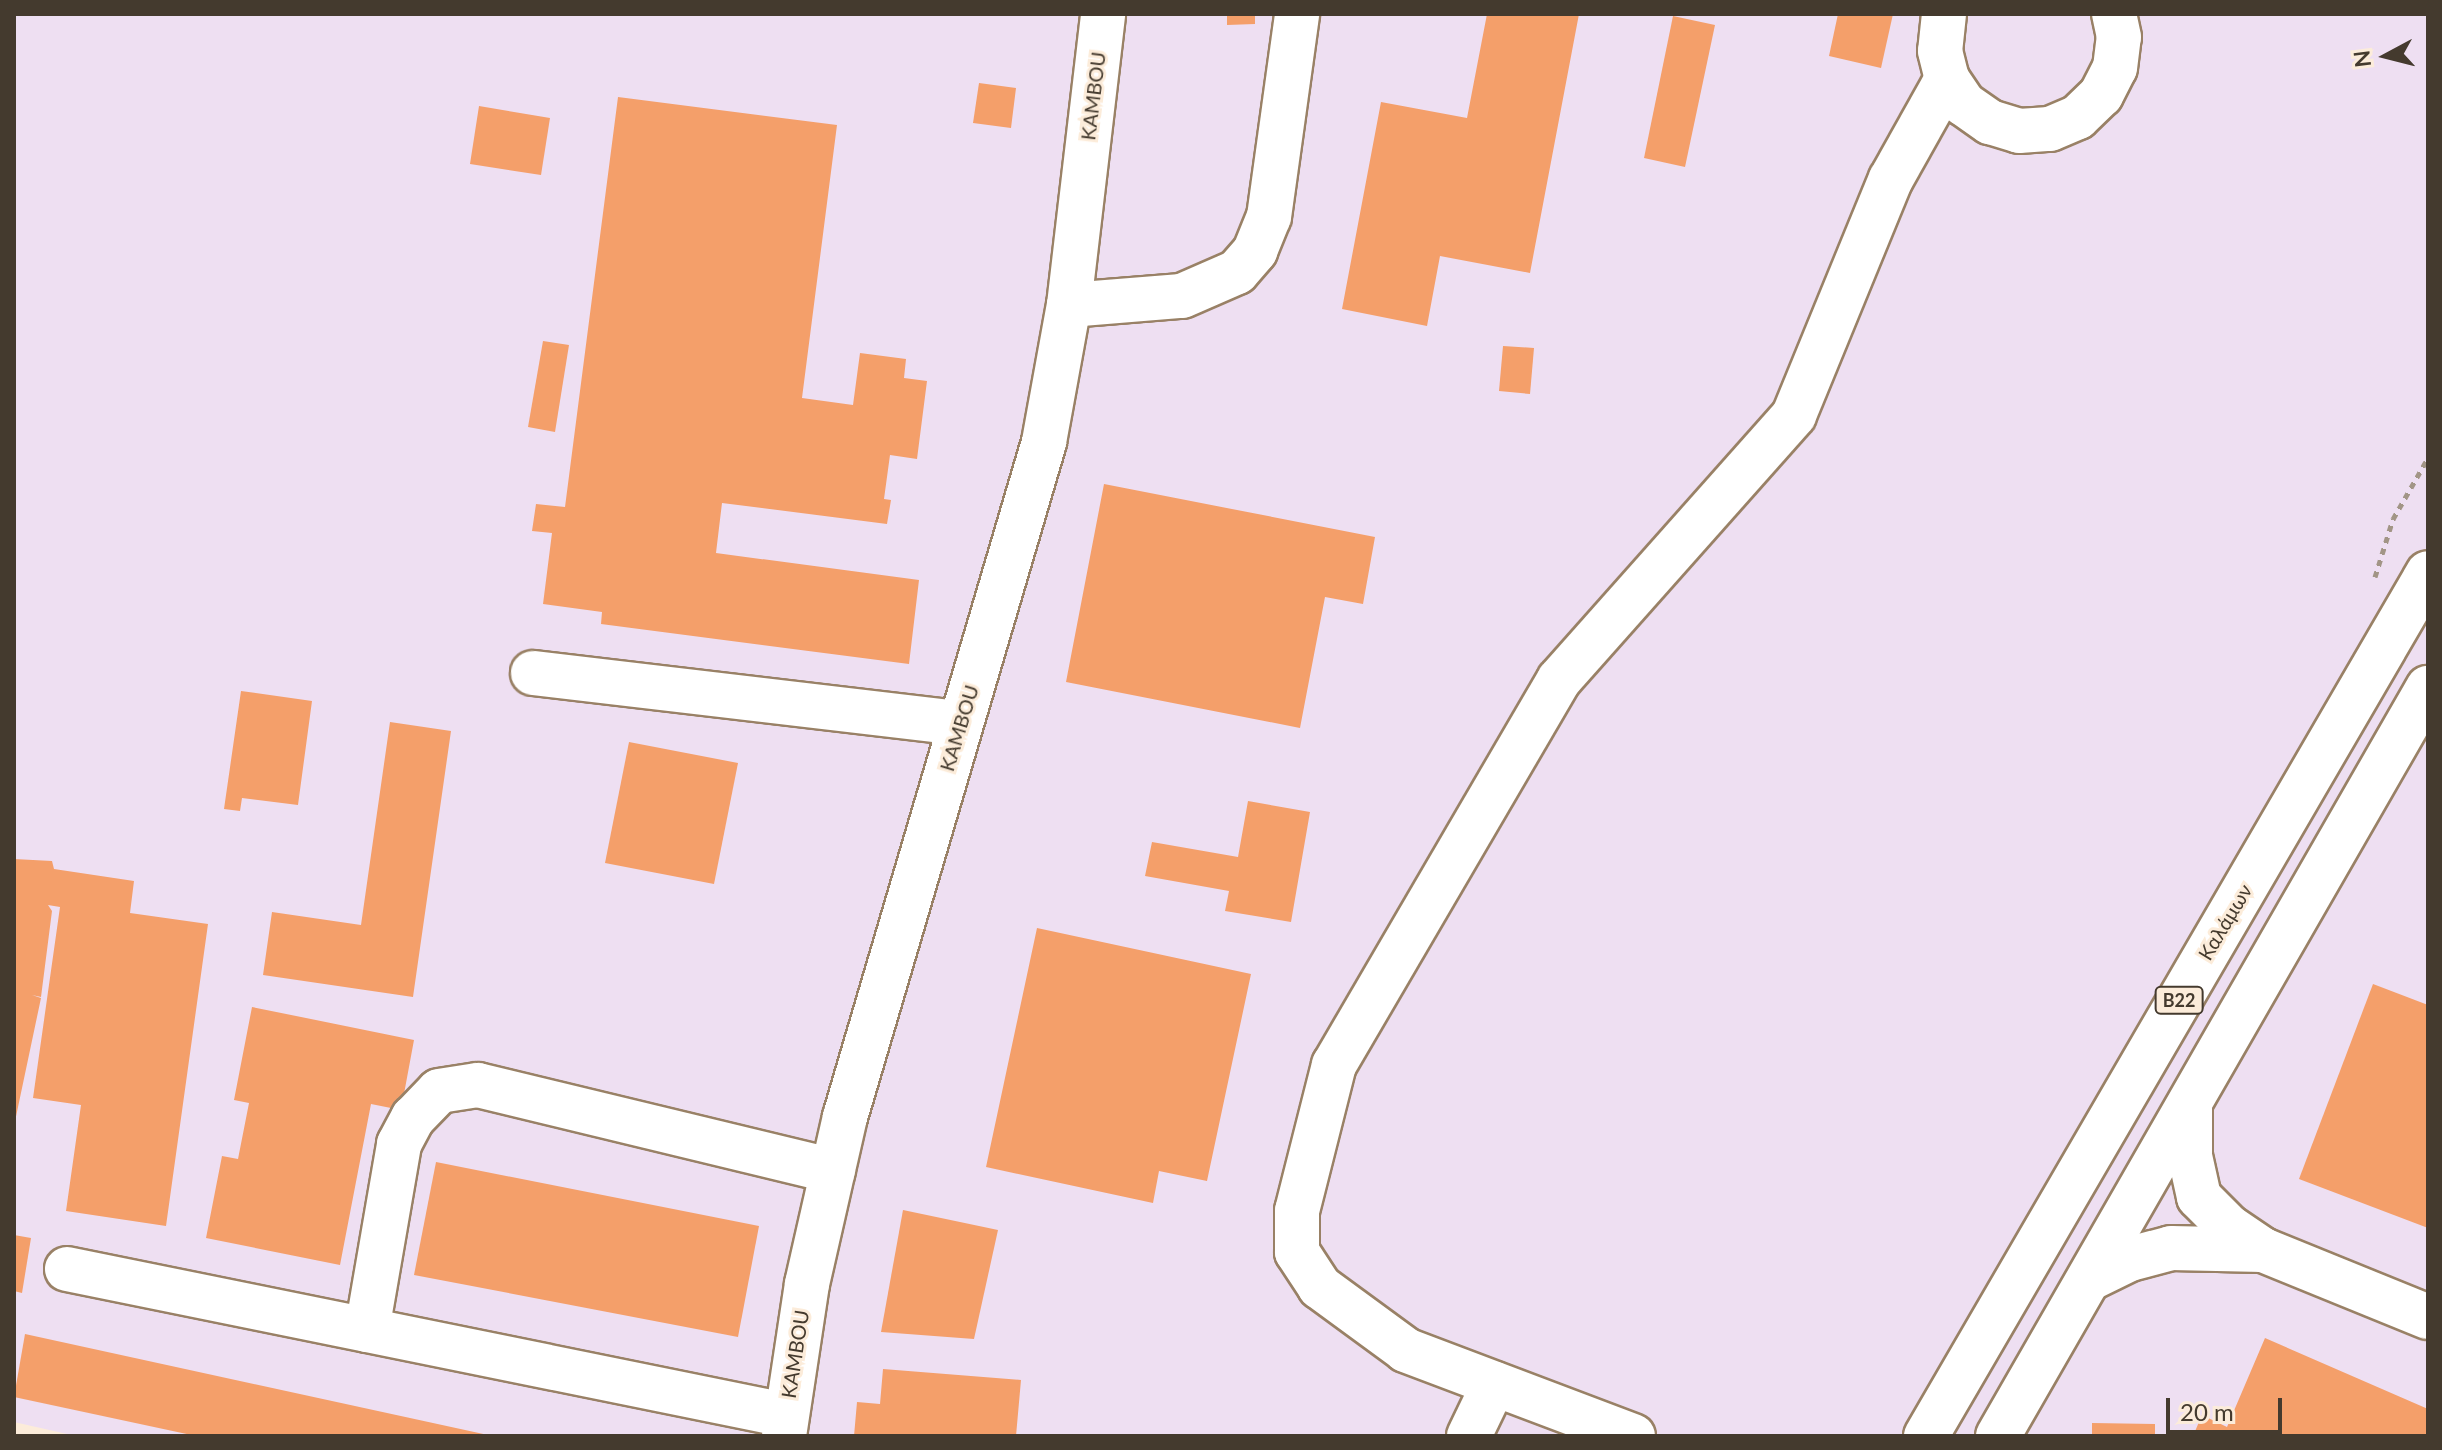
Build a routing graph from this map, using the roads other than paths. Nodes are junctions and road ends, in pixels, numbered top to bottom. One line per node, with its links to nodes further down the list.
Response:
1 (1103, 14): 6 (street, KAMBOU)
2 (1297, 14): 6 (street)
3 (1944, 14): 5 (street)
4 (2114, 14): 5 (street)
5 (1947, 79): 18 (street)
6 (1069, 305): 10 (street, KAMBOU)
7 (2428, 573): 20 (street, Καλάμων / B22)
8 (533, 673): 10 (street)
9 (2428, 688): 11 (street)
10 (960, 723): 12 (street, KAMBOU)
11 (2190, 1104): 13 (street); 15 (street)
12 (833, 1171): 17 (street); 19 (street, KAMBOU)
13 (2263, 1250): 15 (street); 16 (street)
14 (67, 1269): 17 (street)
15 (2089, 1279): 23 (street)
16 (2428, 1317)
17 (367, 1330): 19 (street)
18 (1494, 1384): 21 (street); 22 (street)
19 (784, 1426)
20 (1923, 1433)
21 (1469, 1436)
22 (1633, 1436)
23 (1998, 1436)

